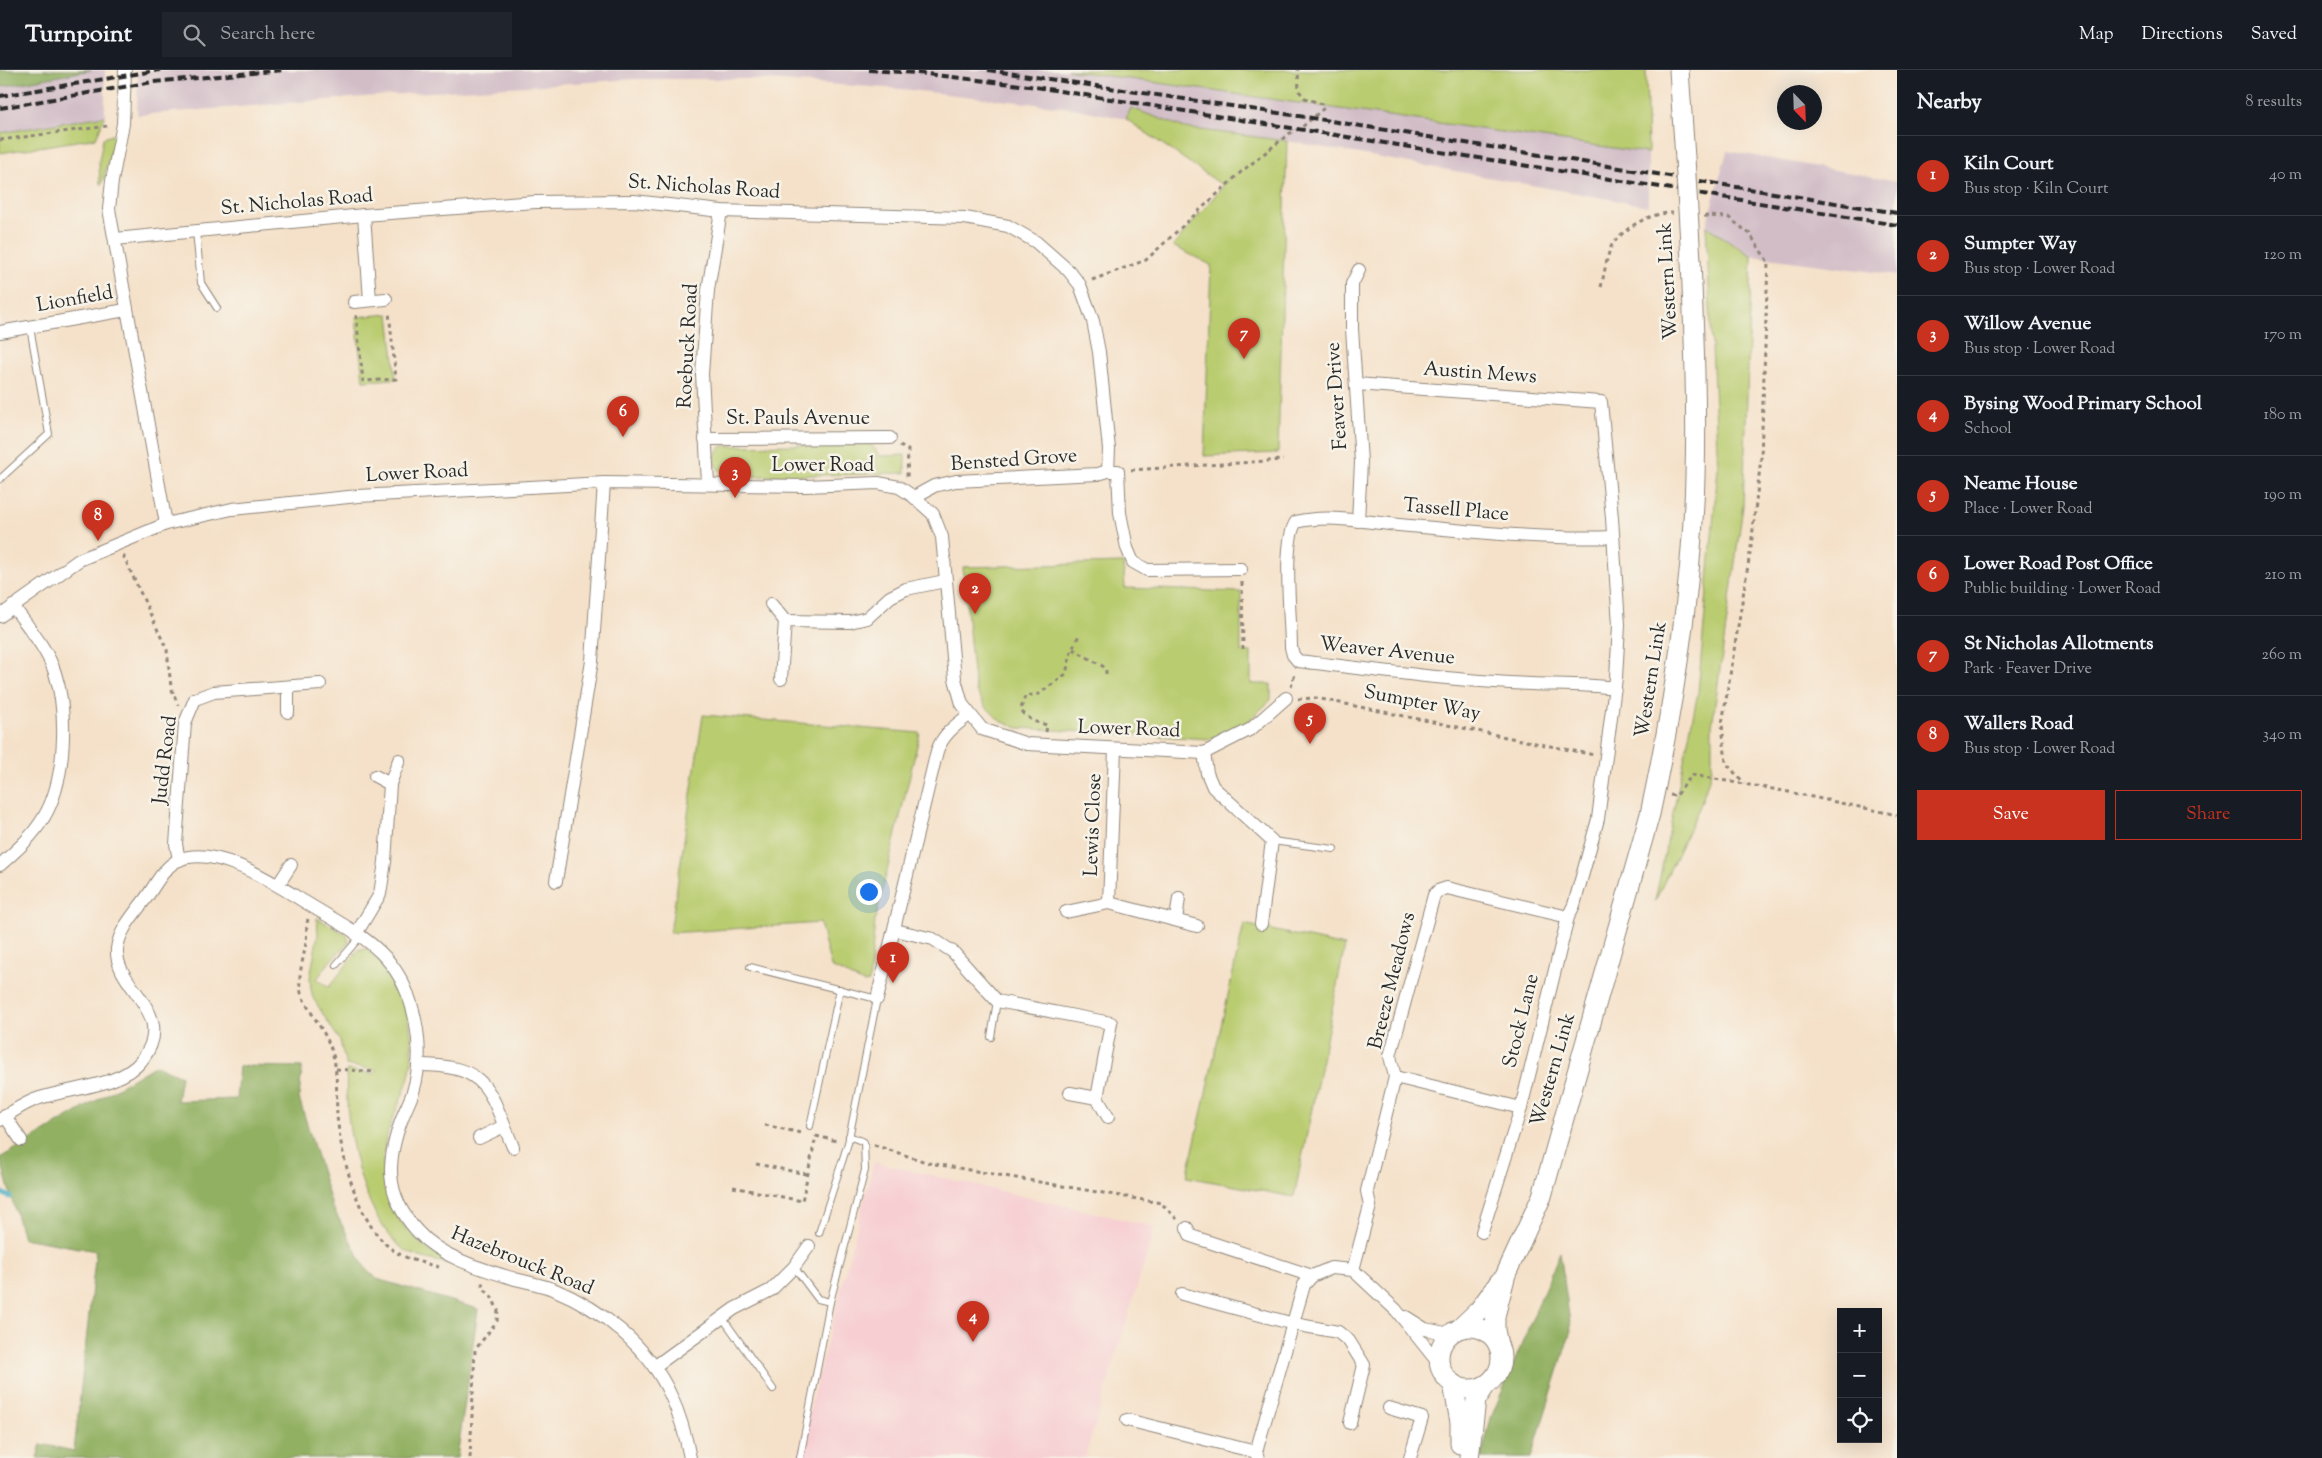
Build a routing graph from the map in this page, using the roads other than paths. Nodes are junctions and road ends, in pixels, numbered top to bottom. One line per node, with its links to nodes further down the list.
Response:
1 (125, 70): 6 (street)
2 (1679, 70): 87 (main road, Western Link, bridge)
3 (720, 211): 4 (street, St. Nicholas Road); 18 (street, Roebuck Road); 19 (street, St. Nicholas Road)
4 (364, 215): 5 (street, St. Nicholas Road); 9 (street)
5 (196, 231): 6 (street, St. Nicholas Road); 11 (lane)
6 (115, 239): 12 (street)
7 (1359, 270): 15 (street, Feaver Drive)
8 (386, 299): 9 (street)
9 (370, 300): 10 (street)
10 (354, 302)
11 (217, 308)
12 (126, 310): 13 (street, Lionfield); 26 (street)
13 (30, 327): 14 (street, Lionfield); 20 (lane)
14 (0, 332)
15 (1356, 384): 16 (street, Austin Mews); 24 (street, Feaver Drive)
16 (1601, 402): 27 (street, Stock Lane)
17 (890, 438): 18 (street, St. Pauls Avenue)
18 (705, 439): 22 (street, Roebuck Road)
19 (1113, 471): 23 (street, Bensted Grove); 28 (street)
20 (0, 479)
21 (604, 483): 22 (street, Lower Road); 26 (street, Lower Road); 51 (street)
22 (708, 483): 23 (street, Lower Road)
23 (914, 496): 29 (street, Lower Road)
24 (1358, 521): 25 (street, Tassell Place); 27 (street, Tassell Place)
25 (1296, 522): 37 (street, Weaver Avenue)
26 (166, 524): 31 (street, Lower Road)
27 (1613, 537): 37 (street, Stock Lane)
28 (1241, 569)
29 (945, 581): 33 (street); 40 (street, Lower Road)
30 (771, 604): 33 (street)
31 (12, 606): 32 (street, Lower Road); 49 (street)
32 (0, 616)
33 (785, 621): 34 (street)
34 (781, 679)
35 (320, 684): 36 (street, Judd Road)
36 (288, 687): 39 (street); 48 (street, Judd Road)
37 (1615, 688): 56 (street, Stock Lane)
38 (1286, 698): 42 (street, Lower Road)
39 (288, 712)
40 (969, 715): 41 (street, Lower Road); 60 (street)
41 (1115, 749): 42 (street, Lower Road); 54 (street, Lewis Close)
42 (1204, 753): 46 (street)
43 (399, 760): 45 (street)
44 (375, 776): 45 (street)
45 (390, 784): 61 (street)
46 (1272, 841): 47 (lane); 58 (street)
47 (1334, 849)
48 (179, 860): 52 (street, Hazebrouck Road); 74 (street)
49 (0, 864)
50 (291, 865): 52 (street)
51 (556, 881)
52 (278, 885): 61 (street, Hazebrouck Road)
53 (1179, 898): 57 (street)
54 (1110, 902): 55 (street, Lewis Close); 57 (street, Lewis Close)
55 (1066, 912)
56 (1568, 917): 69 (street, Breeze Meadows); 72 (street, Stock Lane)
57 (1176, 920): 59 (street, Lewis Close)
58 (1261, 924)
59 (1198, 926)
60 (895, 930): 65 (street); 66 (street)
61 (358, 935): 62 (lane); 68 (street, Hazebrouck Road)
62 (336, 965)
63 (750, 967): 64 (lane)
64 (840, 989): 65 (lane); 76 (lane)
65 (877, 999): 77 (lane)
66 (996, 1001): 67 (lane); 71 (street)
67 (992, 1037)
68 (418, 1065): 75 (street); 97 (street, Hazebrouck Road)
69 (1396, 1077): 72 (street); 86 (street, Breeze Meadows)
70 (1070, 1093): 71 (street)
71 (1096, 1098): 73 (street)
72 (1521, 1108): 82 (street, Stock Lane)
73 (1108, 1117)
74 (3, 1118): 79 (street)
75 (504, 1126): 78 (street); 80 (street)
76 (810, 1126)
77 (849, 1136): 83 (lane); 90 (lane)
78 (479, 1138)
79 (20, 1140)
80 (513, 1147)
81 (1187, 1228): 88 (street)
82 (1482, 1232)
83 (819, 1233)
84 (809, 1246): 85 (street)
85 (794, 1267): 90 (lane); 92 (street)
86 (1353, 1270): 88 (street); 91 (street)
87 (1506, 1274): 94 (main road, Western Link); 95 (main road, Western Link)
88 (1312, 1276): 93 (street)
89 (1182, 1294): 93 (street)
90 (830, 1302): 106 (lane)
91 (1396, 1310): 94 (street); 96 (street)
92 (722, 1317): 97 (street); 100 (lane)
93 (1294, 1324): 103 (street); 104 (street)
94 (1455, 1331): 95 (main road); 96 (main road)
95 (1498, 1345): 99 (main road)
96 (1440, 1365): 98 (main road)
97 (654, 1367): 105 (street, Hazebrouck Road)
98 (1453, 1384): 99 (main road); 108 (main road)
99 (1486, 1385): 109 (main road)
100 (773, 1388)
101 (1389, 1408): 107 (street)
102 (1127, 1420): 104 (street)
103 (1350, 1423)
104 (1257, 1455)
105 (690, 1458)
106 (800, 1458)
107 (1410, 1458)
108 (1460, 1458)
109 (1469, 1458)

